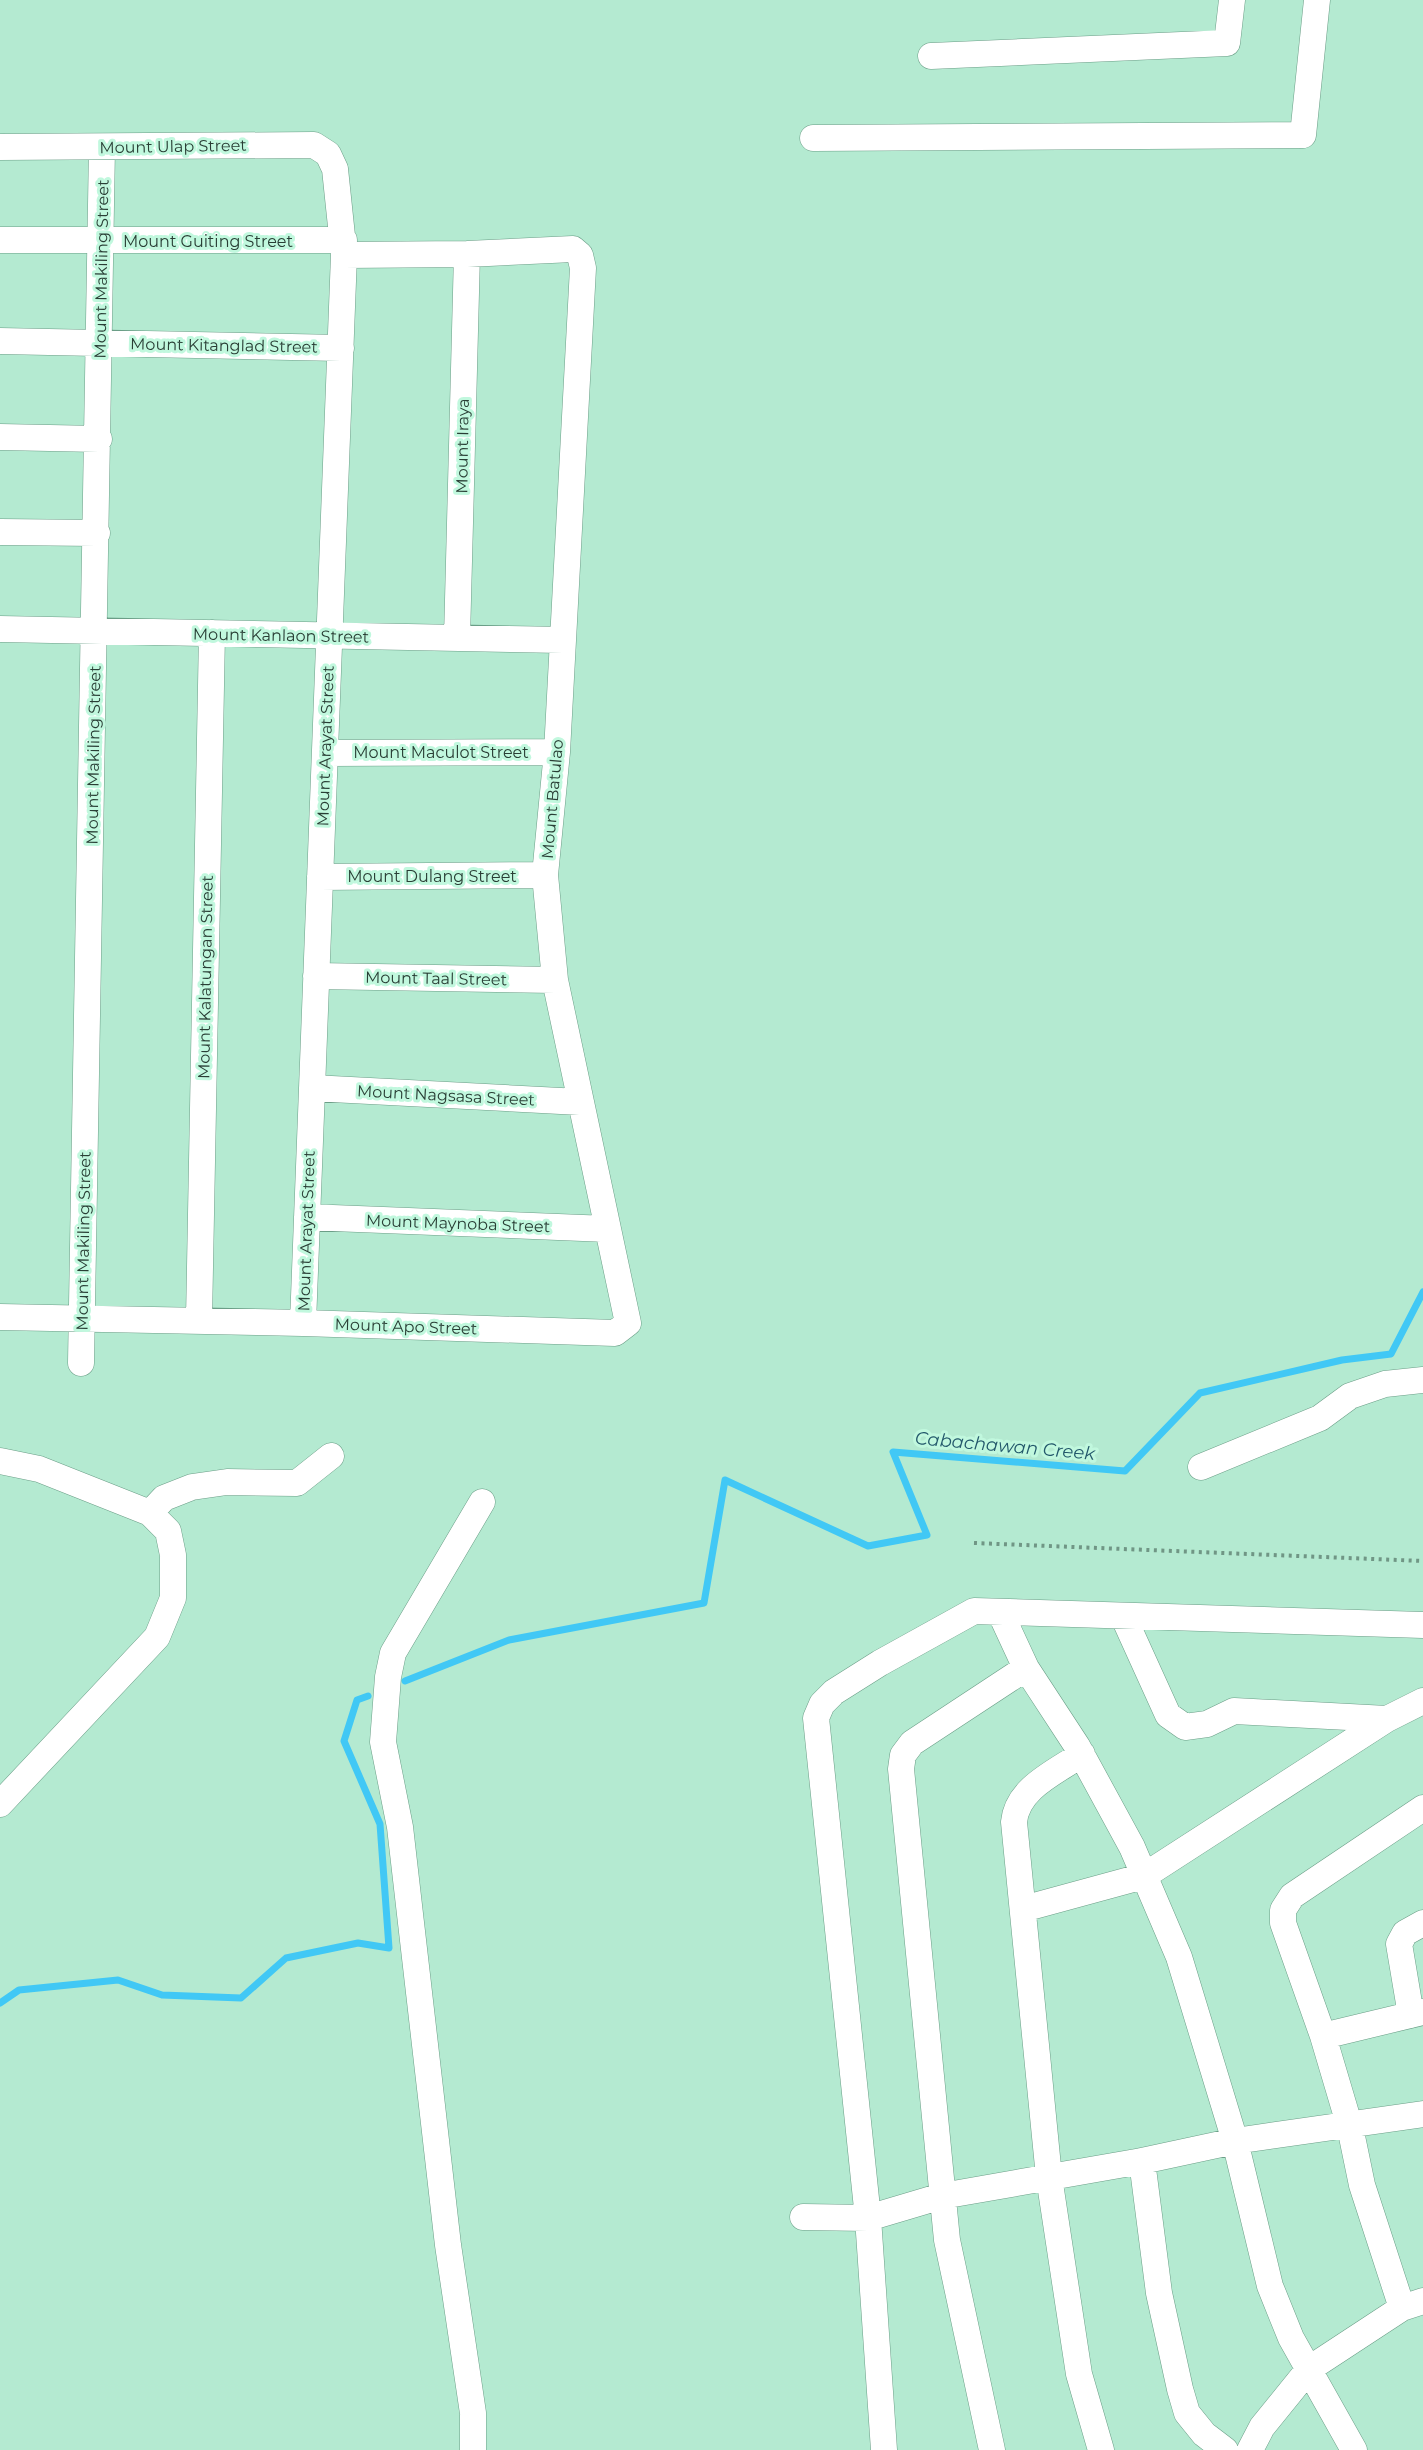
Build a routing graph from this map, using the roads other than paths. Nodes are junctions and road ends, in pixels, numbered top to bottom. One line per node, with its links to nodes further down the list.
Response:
1 (1232, 0): 3 (street)
2 (1317, 0): 4 (street)
3 (932, 56)
4 (813, 138)
5 (0, 147): 6 (street, Mount Ulap Street)
6 (102, 147): 7 (street, Mount Ulap Street); 9 (street, Mount Makiling Street)
7 (335, 169): 10 (street, Mount Arayat Street)
8 (0, 240): 9 (street, Mount Guiting Street)
9 (101, 241): 10 (street, Mount Guiting Street); 14 (street, Mount Makiling Street)
10 (344, 248): 11 (street, Mount Guiting Street); 15 (street, Mount Arayat Street)
11 (467, 254): 12 (street, Mount Guiting Street); 24 (street, Mount Iraya)
12 (583, 268): 25 (street, Mount Batulao)
13 (0, 341): 14 (street, Mount Kitanglad Street)
14 (100, 343): 15 (street, Mount Kitanglad Street); 17 (street, Mount Makiling Street)
15 (341, 348): 23 (street, Mount Arayat Street)
16 (0, 437): 17 (street)
17 (99, 439): 19 (street, Mount Makiling Street)
18 (0, 532): 19 (street)
19 (97, 533): 21 (street, Mount Makiling Street)
20 (0, 629): 21 (street, Mount Kanlaon Street)
21 (95, 631): 22 (street, Mount Kanlaon Street); 37 (street, Mount Makiling Street)
22 (212, 633): 23 (street, Mount Kanlaon Street); 38 (street, Mount Kalatungan Street)
23 (329, 635): 24 (street, Mount Kanlaon Street); 27 (street, Mount Arayat Street)
24 (457, 638): 25 (street, Mount Kanlaon Street)
25 (563, 640): 26 (street, Mount Batulao)
26 (557, 752): 27 (street, Mount Maculot Street); 28 (street, Mount Batulao)
27 (325, 753): 29 (street, Mount Arayat Street)
28 (545, 875): 29 (street, Mount Dulang Street); 31 (street, Mount Batulao)
29 (320, 877): 30 (street, Mount Arayat Street)
30 (316, 976): 31 (street, Mount Taal Street); 32 (street, Mount Arayat Street)
31 (555, 980): 33 (street, Mount Batulao)
32 (312, 1088): 33 (street, Mount Nagsasa Street); 34 (street, Mount Arayat Street)
33 (580, 1102): 35 (street, Mount Batulao)
34 (307, 1217): 35 (street, Mount Maynoba Street); 39 (street, Mount Arayat Street)
35 (608, 1229): 40 (street, Mount Batulao)
36 (0, 1317): 37 (street, Mount Apo Street)
37 (82, 1319): 38 (street, Mount Apo Street); 41 (street, Mount Makiling Street)
38 (199, 1320): 39 (street, Mount Apo Street)
39 (303, 1323): 40 (street, Mount Apo Street)
40 (628, 1323)
41 (81, 1363)
42 (1423, 1380): 45 (street)
43 (331, 1456): 47 (street)
44 (0, 1461): 47 (street)
45 (1202, 1467)
46 (482, 1502): 72 (street)
47 (150, 1513): 55 (street)
48 (1000, 1612): 49 (street); 51 (street); 69 (street)
49 (1124, 1618): 50 (street); 53 (street)
50 (1423, 1625)
51 (1026, 1668): 54 (street); 67 (street)
52 (1423, 1701): 53 (street)
53 (1387, 1719): 57 (street)
54 (1082, 1754): 57 (street); 58 (street)
55 (0, 1804)
56 (1423, 1808): 61 (street)
57 (1144, 1876): 58 (street); 64 (street)
58 (1023, 1909): 66 (street)
59 (1423, 1923): 60 (street)
60 (1417, 2014): 61 (street)
61 (1323, 2036): 63 (street)
62 (1423, 2114): 63 (street)
63 (1350, 2127): 64 (street); 70 (street)
64 (1235, 2141): 65 (street); 71 (street)
65 (1142, 2161): 66 (street); 76 (street)
66 (1049, 2177): 67 (street); 75 (street)
67 (942, 2196): 69 (street); 74 (street)
68 (803, 2217): 69 (street)
69 (868, 2218): 73 (street)
70 (1413, 2304): 71 (street)
71 (1309, 2369): 77 (street); 78 (street)
72 (473, 2450)
73 (884, 2450)
74 (992, 2450)
75 (1101, 2450)
76 (1225, 2450)
77 (1250, 2450)
78 (1354, 2450)

